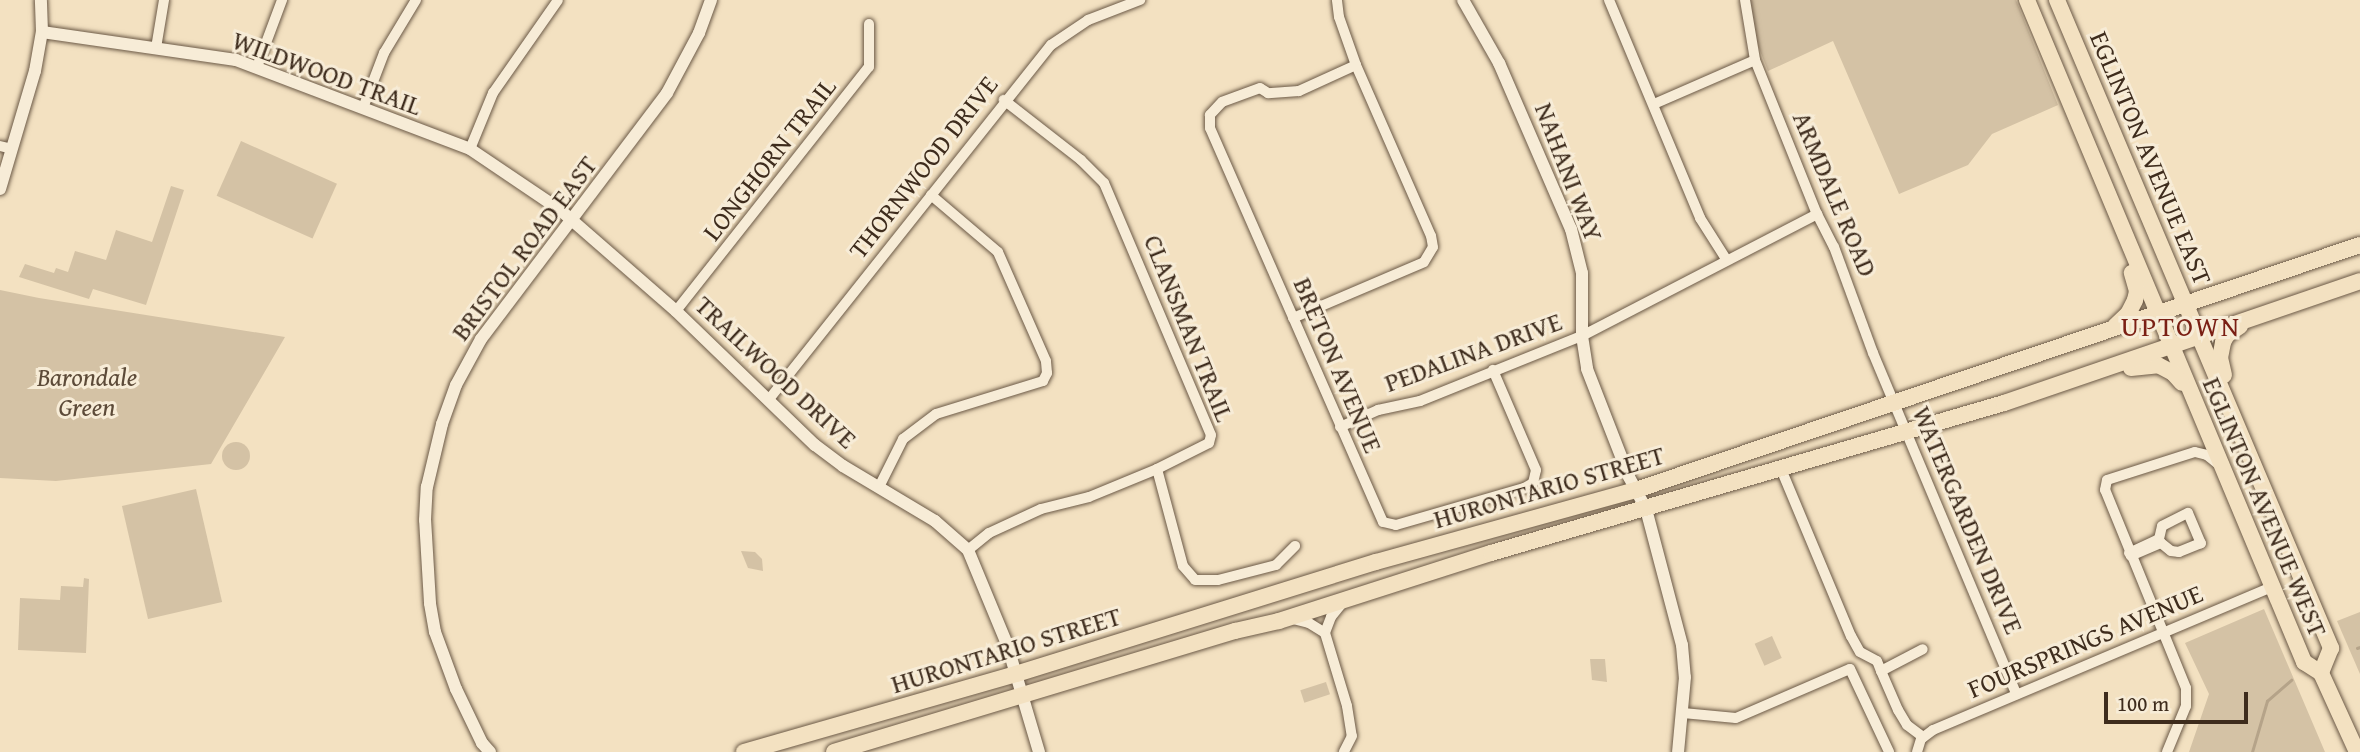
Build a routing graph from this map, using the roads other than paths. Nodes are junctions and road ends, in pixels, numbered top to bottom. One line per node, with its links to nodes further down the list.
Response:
1 (41, 0): 15 (street)
2 (164, 0): 16 (street)
3 (282, 0): 19 (street)
4 (416, 0): 22 (street)
5 (558, 0): 24 (street)
6 (711, 0): 28 (street, BRISTOL ROAD EAST)
7 (1140, 0): 20 (street, THORNWOOD DRIVE)
8 (1337, 0): 18 (street)
9 (1463, 0): 38 (street, NAHANI WAY)
10 (1609, 0): 21 (street)
11 (1745, 0): 17 (street, ARMDALE ROAD)
12 (2027, 0): 29 (main road, EGLINTON AVENUE EAST)
13 (2057, 0): 33 (main road, EGLINTON AVENUE EAST)
14 (869, 24): 34 (street, LONGHORN TRAIL)
15 (42, 32): 16 (street, WILDWOOD TRAIL); 23 (street)
16 (156, 48): 19 (street, WILDWOOD TRAIL)
17 (1755, 60): 21 (street); 27 (street, ARMDALE ROAD)
18 (1356, 65): 37 (street); 37 (street, BRETON AVENUE)
19 (257, 67): 22 (street, WILDWOOD TRAIL)
20 (1004, 100): 26 (street, THORNWOOD DRIVE); 51 (street, CLANSMAN TRAIL)
21 (1654, 104): 31 (street)
22 (363, 107): 24 (street, WILDWOOD TRAIL)
23 (6, 147): 25 (street)
24 (470, 149): 28 (street, WILDWOOD TRAIL)
25 (0, 189)
26 (931, 195): 45 (street, THORNWOOD DRIVE); 53 (street)
27 (1817, 214): 31 (street, PEDALINA DRIVE); 46 (street, ARMDALE ROAD)
28 (573, 220): 34 (street, TRAILWOOD DRIVE); 72 (street, BRISTOL ROAD EAST)
29 (2122, 231): 35 (main road, EGLINTON AVENUE EAST); 40 (main road)
30 (2360, 245): 33 (main road, HURONTARIO STREET)
31 (1726, 259): 38 (street, PEDALINA DRIVE)
32 (2360, 281): 36 (main road, HURONTARIO STREET)
33 (2187, 304): 35 (main road, HURONTARIO STREET); 39 (main road, EGLINTON AVENUE EAST)
34 (676, 311): 45 (street, TRAILWOOD DRIVE)
35 (2157, 314): 40 (main road, HURONTARIO STREET); 41 (main road, EGLINTON AVENUE WEST)
36 (2263, 315): 39 (main road, HURONTARIO STREET); 47 (main road)
37 (1293, 318): 48 (street, BRETON AVENUE)
38 (1582, 336): 43 (street, PEDALINA DRIVE); 54 (street, NAHANI WAY)
39 (2200, 336): 41 (main road, HURONTARIO STREET); 47 (main road, EGLINTON AVENUE WEST)
40 (2087, 338): 46 (main road, HURONTARIO STREET)
41 (2170, 346): 42 (main road, HURONTARIO STREET); 44 (main road, EGLINTON AVENUE WEST)
42 (2108, 367): 44 (main road); 49 (main road, HURONTARIO STREET)
43 (1493, 370): 48 (street, PEDALINA DRIVE); 48 (street, BRETON AVENUE)
44 (2192, 396): 50 (main road, EGLINTON AVENUE WEST)
45 (770, 398): 53 (street, TRAILWOOD DRIVE)
46 (1895, 403): 49 (street, WATERGARDEN DRIVE); 54 (main road, HURONTARIO STREET)
47 (2235, 420): 66 (main road, EGLINTON AVENUE WEST)
48 (1340, 427)
49 (1907, 431): 52 (main road, HURONTARIO STREET); 68 (street, WATERGARDEN DRIVE)
50 (2222, 468): 58 (street); 59 (main road, EGLINTON AVENUE WEST)
51 (1157, 469): 56 (street); 57 (street, CLANSMAN TRAIL)
52 (1781, 469): 55 (main road, HURONTARIO STREET); 65 (street)
53 (879, 486): 57 (street, TRAILWOOD DRIVE)
54 (1636, 490): 55 (street, NAHANI WAY); 67 (main road, HURONTARIO STREET)
55 (1646, 509): 60 (main road, HURONTARIO STREET); 70 (street, NAHANI WAY)
56 (1295, 546)
57 (968, 550): 67 (street, TRAILWOOD DRIVE)
58 (2130, 554): 58 (street); 62 (street)
59 (2272, 587): 62 (street, FOURSPRINGS AVENUE); 66 (main road, EGLINTON AVENUE WEST)
60 (1347, 599): 61 (main road, HURONTARIO STREET); 63 (street)
61 (1279, 621): 63 (street); 69 (main road, HURONTARIO STREET)
62 (2163, 632): 68 (street, FOURSPRINGS AVENUE); 79 (street)
63 (1325, 633): 76 (street)
64 (1923, 649): 65 (street)
65 (1881, 671): 71 (street)
66 (2321, 673): 80 (main road, EGLINTON AVENUE WEST)
67 (1016, 674): 69 (street, TRAILWOOD DRIVE); 73 (main road, HURONTARIO STREET)
68 (2016, 694): 71 (street, FOURSPRINGS AVENUE)
69 (1021, 696): 74 (main road, HURONTARIO STREET); 75 (street, TRAILWOOD DRIVE)
70 (1683, 713): 77 (street, NAHANI WAY); 78 (street)
71 (1920, 743)
72 (484, 749)
73 (744, 752)
74 (834, 752)
75 (1040, 752)
76 (1344, 752)
77 (1678, 752)
78 (1889, 752)
79 (2167, 752)
80 (2357, 752)

